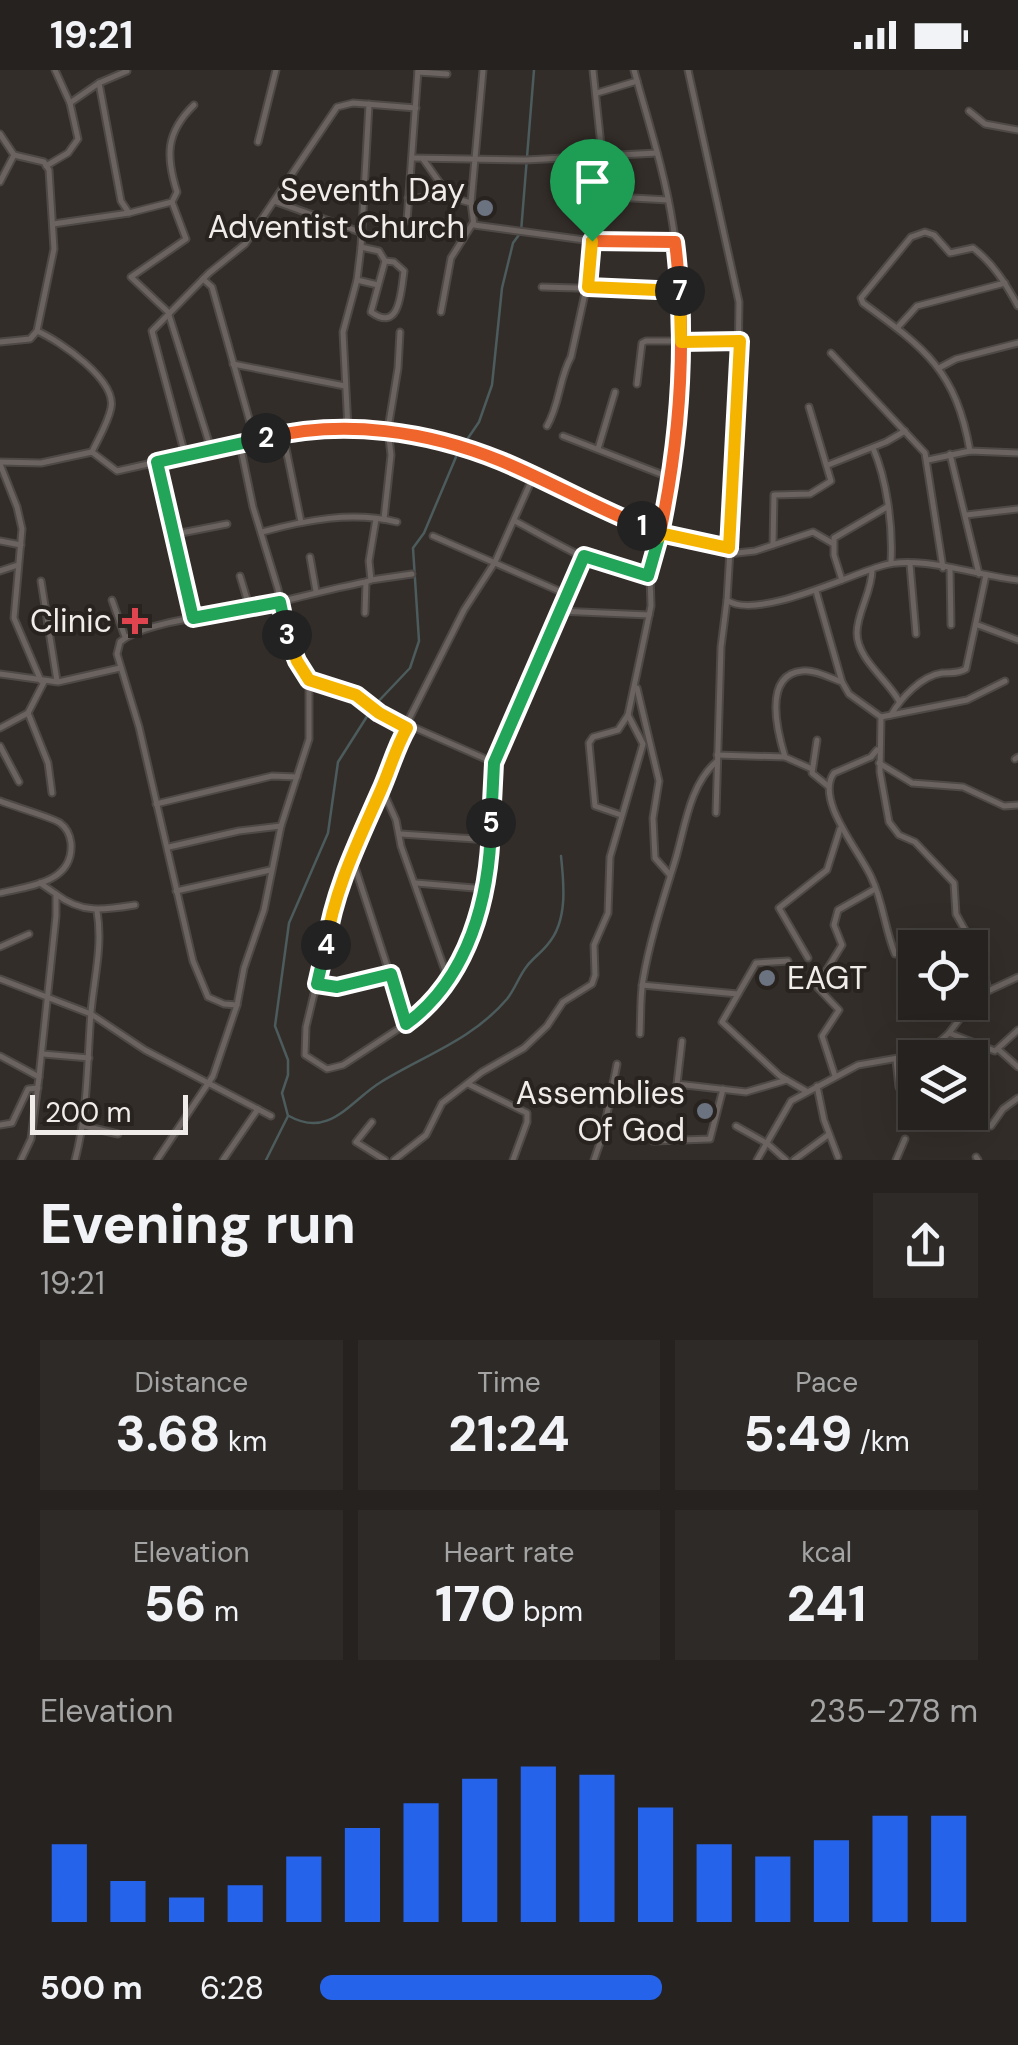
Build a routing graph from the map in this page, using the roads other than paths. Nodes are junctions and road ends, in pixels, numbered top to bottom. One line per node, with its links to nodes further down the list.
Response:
1 (55, 70): 13 (street)
2 (276, 70): 20 (street)
3 (482, 70): 25 (street)
4 (593, 70): 12 (street)
5 (634, 70): 10 (street)
6 (688, 70): 58 (street)
7 (127, 71): 11 (street)
8 (418, 71): 9 (street); 16 (street)
9 (447, 74)
10 (637, 81): 12 (street); 21 (street)
11 (98, 82): 13 (street); 36 (street)
12 (597, 93): 23 (street)
13 (70, 103): 27 (street)
14 (369, 104): 16 (street); 33 (street); 40 (street)
15 (194, 105): 34 (street)
16 (416, 108): 24 (street)
17 (969, 110): 18 (street)
18 (1018, 130)
19 (0, 134): 22 (street)
20 (258, 142)
21 (657, 153): 23 (street); 32 (street)
22 (14, 155): 27 (street); 28 (street)
23 (602, 155): 25 (street); 29 (street)
24 (413, 158): 26 (street); 31 (street)
25 (474, 158): 26 (street); 35 (street)
26 (423, 159): 30 (street)
27 (46, 166): 39 (street)
28 (0, 182)
29 (598, 196): 32 (street); 41 (street)
30 (450, 197): 31 (street); 35 (street)
31 (406, 198): 37 (street)
32 (668, 200): 42 (street)
33 (274, 201): 40 (street); 45 (street)
34 (172, 202): 36 (street); 53 (street)
35 (471, 202): 38 (street)
36 (129, 213): 39 (street)
37 (407, 222)
38 (473, 223): 41 (street); 54 (street)
39 (53, 224): 56 (street)
40 (360, 232): 43 (street)
41 (592, 241): 42 (street); 49 (street)
42 (675, 242): 51 (street)
43 (361, 248): 44 (street); 46 (street)
44 (385, 261): 48 (street); 48 (street)
45 (203, 278): 53 (street); 63 (street)
46 (357, 280): 48 (street); 66 (street)
47 (1005, 283): 52 (street); 55 (street); 55 (street)
48 (378, 285)
49 (588, 287): 50 (street); 51 (street); 69 (street)
50 (542, 288)
51 (681, 291): 60 (street)
52 (1018, 305)
53 (168, 312): 78 (street); 84 (street)
54 (441, 312)
55 (897, 328): 64 (street)
56 (37, 331): 59 (street); 81 (street)
57 (400, 332): 71 (street)
58 (740, 341): 60 (street); 107 (street)
59 (0, 342)
60 (681, 342): 65 (street); 90 (street)
61 (1018, 343): 64 (street)
62 (831, 353): 72 (street)
63 (233, 364): 66 (street); 75 (street)
64 (939, 368): 80 (street)
65 (636, 384)
66 (345, 386): 70 (street)
67 (615, 392): 79 (street)
68 (809, 407): 88 (street)
69 (546, 426)
70 (348, 429): 71 (street); 73 (street)
71 (388, 429): 89 (street); 94 (street)
72 (905, 431): 77 (street); 85 (street)
73 (283, 434): 75 (street); 96 (street)
74 (562, 436): 79 (street)
75 (255, 440): 76 (street)
76 (240, 444): 78 (street); 99 (street)
77 (874, 448): 88 (street); 91 (street)
78 (211, 449): 84 (street)
79 (598, 449): 90 (street)
80 (970, 451): 82 (street); 83 (street)
81 (92, 452): 86 (street); 87 (street)
82 (1018, 453)
83 (950, 454): 85 (street); 93 (street)
84 (186, 455): 86 (street)
85 (928, 460): 115 (street)
86 (157, 462): 101 (street)
87 (0, 463): 106 (street)
88 (828, 465): 105 (street)
89 (533, 476): 95 (street); 100 (street)
90 (671, 478): 100 (street)
91 (887, 507): 104 (street); 111 (street)
92 (1018, 509): 93 (street)
93 (966, 515): 119 (street)
94 (380, 519): 96 (street); 97 (street); 124 (street)
95 (515, 521): 108 (street); 110 (street)
96 (300, 522): 99 (street)
97 (397, 522)
98 (227, 524): 101 (street)
99 (262, 532): 130 (street)
100 (660, 533): 107 (street); 118 (street)
101 (176, 534): 135 (street)
102 (433, 536): 110 (street)
103 (0, 541): 106 (street)
104 (832, 543): 105 (street); 122 (street)
105 (773, 544): 107 (street)
106 (22, 545): 113 (street)
107 (728, 551): 129 (street)
108 (584, 556): 118 (street); 127 (street)
109 (310, 558): 126 (street)
110 (495, 562): 127 (street); 154 (street)
111 (891, 562): 112 (street); 114 (street)
112 (910, 564): 115 (street); 138 (street)
113 (18, 566): 116 (street); 144 (street)
114 (872, 568): 122 (street); 149 (street)
115 (946, 568): 119 (street); 137 (street)
116 (0, 571)
117 (412, 574): 124 (street)
118 (650, 574): 134 (street)
119 (983, 575): 123 (street); 136 (street)
120 (240, 576): 131 (street)
121 (41, 580): 146 (street)
122 (842, 580): 125 (street)
123 (1018, 580)
124 (369, 581): 126 (street); 133 (street)
125 (816, 591): 129 (street); 147 (street)
126 (316, 592): 130 (street)
127 (566, 594): 132 (street)
128 (112, 600): 139 (street)
129 (727, 600): 160 (street)
130 (280, 602): 131 (street); 143 (street)
131 (250, 609): 135 (street)
132 (558, 611): 134 (street); 161 (street)
133 (365, 612)
134 (649, 615): 148 (street)
135 (193, 618): 139 (street)
136 (978, 625): 140 (street); 149 (street)
137 (950, 626)
138 (916, 634)
139 (125, 637): 141 (street)
140 (1018, 640)
141 (121, 667): 146 (street); 170 (street)
142 (0, 674): 144 (street)
143 (309, 680): 154 (street); 164 (street)
144 (43, 681): 146 (street); 150 (street)
145 (1005, 681): 152 (street)
146 (58, 682)
147 (842, 682): 153 (street); 159 (street)
148 (635, 686): 151 (street); 181 (street)
149 (900, 701): 152 (street)
150 (28, 713): 155 (street); 168 (street)
151 (628, 715): 173 (street); 173 (street)
152 (891, 715): 153 (street)
153 (881, 718): 158 (street)
154 (408, 726): 161 (street); 167 (street)
155 (0, 728)
156 (817, 740): 163 (street)
157 (0, 746): 165 (street)
158 (878, 748): 162 (street); 166 (street)
159 (786, 756): 160 (street); 163 (street)
160 (716, 759): 172 (street); 181 (street)
161 (494, 763): 177 (street)
162 (879, 763): 171 (street); 191 (street)
163 (812, 769): 166 (street)
164 (297, 777): 170 (street); 174 (street)
165 (19, 782)
166 (828, 786): 175 (street)
167 (382, 789): 176 (street); 179 (street)
168 (52, 794)
169 (0, 801): 182 (street)
170 (156, 804): 178 (street)
171 (1018, 805)
172 (716, 813)
173 (621, 815): 225 (street)
174 (281, 826): 178 (street); 180 (street)
175 (841, 827): 185 (street); 195 (street)
176 (401, 834): 177 (street); 183 (street)
177 (490, 840): 184 (street)
178 (169, 848): 186 (street)
179 (352, 858): 197 (street); 201 (street)
180 (270, 870): 186 (street); 206 (street)
181 (670, 875): 202 (street)
182 (40, 883): 187 (street); 188 (street)
183 (416, 883): 184 (street); 200 (street)
184 (486, 888): 200 (street)
185 (876, 889): 194 (street); 221 (street)
186 (176, 892): 206 (street)
187 (0, 893)
188 (56, 894): 190 (street); 205 (street)
189 (135, 905): 190 (street)
190 (97, 911): 207 (street)
191 (965, 930)
192 (29, 934): 193 (street)
193 (0, 947)
194 (898, 954)
195 (808, 958)
196 (788, 961): 204 (street)
197 (391, 974): 201 (street); 209 (street)
198 (1018, 977): 203 (street)
199 (0, 979): 205 (street)
200 (448, 979): 209 (street)
201 (317, 984): 209 (street)
202 (642, 985): 204 (street); 212 (street)
203 (988, 991)
204 (738, 994): 223 (street)
205 (45, 997): 207 (street); 215 (street)
206 (237, 1005): 224 (street)
207 (91, 1014): 217 (street); 224 (street)
208 (957, 1020): 211 (street)
209 (406, 1024)
210 (1018, 1030): 214 (street)
211 (949, 1033): 214 (street); 218 (street)
212 (640, 1034)
213 (682, 1040): 229 (street)
214 (1000, 1050): 220 (street)
215 (42, 1054): 217 (street); 222 (street)
216 (0, 1056): 222 (street)
217 (90, 1058): 236 (street)
218 (896, 1060): 221 (street); 227 (street)
219 (617, 1064): 252 (street)
220 (1018, 1068)
221 (835, 1076): 226 (street)
222 (39, 1077): 228 (street)
223 (787, 1080): 229 (street); 230 (street)
224 (207, 1082): 232 (street); 247 (street)
225 (468, 1084): 250 (street); 251 (street)
226 (817, 1086): 230 (street); 240 (street)
227 (898, 1087)
228 (38, 1088): 235 (street); 245 (street)
229 (724, 1089): 242 (street)
230 (806, 1091): 243 (street)
231 (1018, 1098): 238 (street)
232 (258, 1109): 233 (street); 248 (street)
233 (271, 1116)
234 (372, 1122): 249 (street)
235 (0, 1124)
236 (84, 1126): 239 (street); 246 (street)
237 (736, 1126): 243 (street)
238 (991, 1126)
239 (118, 1134)
240 (828, 1136): 244 (street); 255 (street)
241 (905, 1139): 256 (street)
242 (653, 1140)
243 (768, 1144): 253 (street); 254 (street)
244 (838, 1157)
245 (21, 1160)
246 (75, 1160)
247 (157, 1160)
248 (223, 1160)
249 (385, 1160)
250 (394, 1160)
251 (513, 1160)
252 (594, 1160)
253 (758, 1160)
254 (786, 1160)
255 (794, 1160)
256 (896, 1160)

